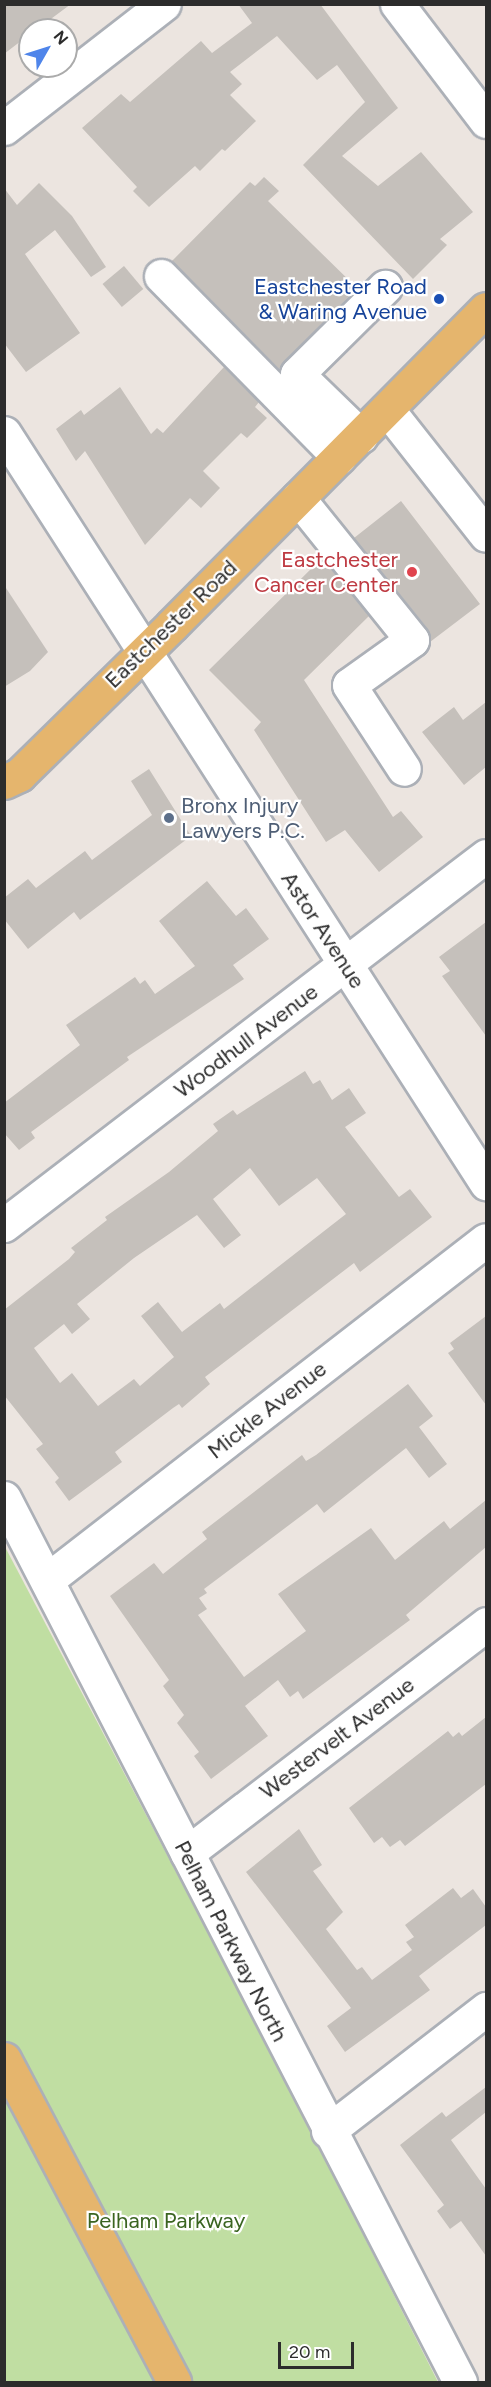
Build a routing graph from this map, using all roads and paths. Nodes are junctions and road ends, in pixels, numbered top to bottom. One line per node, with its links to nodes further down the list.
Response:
1 (164, 4): 4 (street)
2 (397, 4): 3 (street)
3 (486, 121)
4 (4, 128)
5 (161, 276): 10 (street)
6 (385, 287): 10 (street)
7 (486, 309): 8 (main road, Eastchester Road)
8 (387, 409): 10 (main road, Eastchester Road); 12 (street)
9 (4, 433): 13 (street, Astor Avenue)
10 (350, 446): 11 (main road, Eastchester Road)
11 (298, 498): 13 (main road, Eastchester Road); 14 (street)
12 (486, 535)
13 (144, 652): 15 (main road, Eastchester Road); 17 (street, Astor Avenue)
14 (404, 769)
15 (4, 782)
16 (486, 856): 17 (street, Woodhull Avenue)
17 (346, 965): 18 (street, Astor Avenue); 19 (street, Woodhull Avenue)
18 (486, 1183)
19 (4, 1225)
20 (486, 1240): 22 (street, Mickle Avenue)
21 (4, 1498): 22 (street, Pelham Parkway North)
22 (47, 1580): 24 (street, Pelham Parkway North)
23 (486, 1624): 24 (street, Westervelt Avenue)
24 (186, 1853): 27 (street, Pelham Parkway North)
25 (486, 2009): 27 (street)
26 (4, 2059): 28 (main road)
27 (328, 2130): 29 (street, Pelham Parkway North)
28 (174, 2382)
29 (460, 2382)

